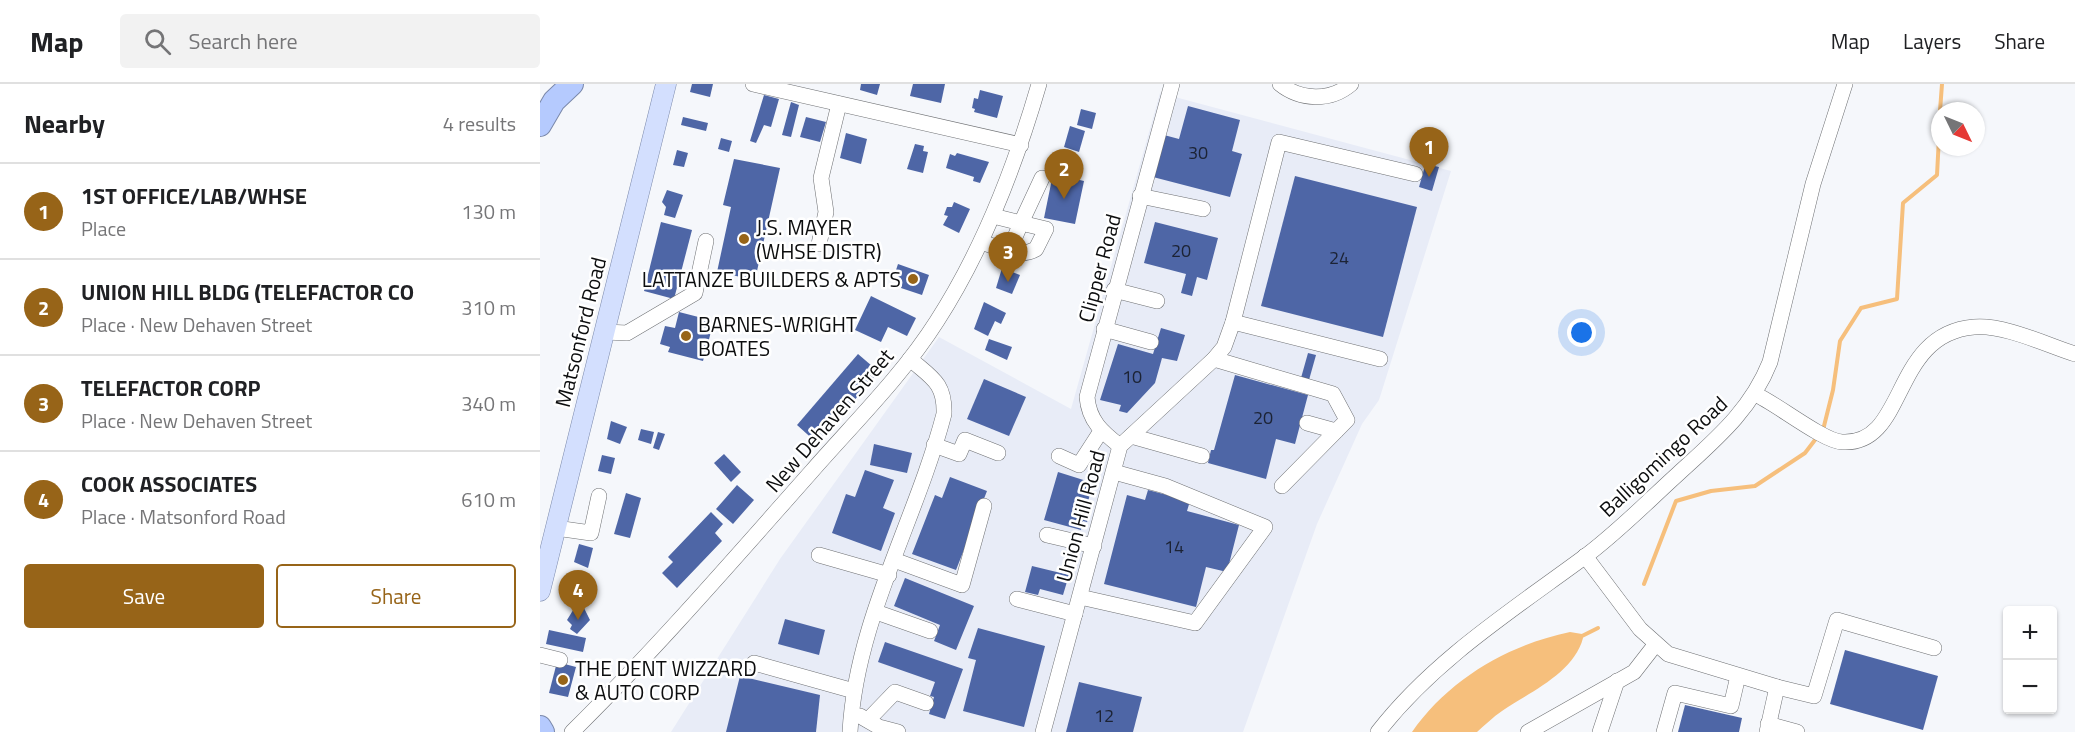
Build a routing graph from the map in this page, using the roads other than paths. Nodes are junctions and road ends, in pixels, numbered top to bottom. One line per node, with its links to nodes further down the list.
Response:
1 (572, 84): 10 (highway)
2 (666, 84): 26 (main road, Matsonford Road)
3 (756, 84): 9 (street)
4 (1039, 84): 11 (street, New Dehaven Street)
5 (1280, 84): 6 (street)
6 (1351, 84)
7 (1845, 84): 32 (street, Balligomingo Road)
8 (1172, 87): 14 (street, Clipper Road)
9 (839, 104): 11 (street); 20 (street)
10 (540, 125)
11 (1021, 145): 16 (street, New Dehaven Street)
12 (1415, 174): 24 (street, Union Hill Road)
13 (1042, 178): 17 (street)
14 (1140, 196): 15 (street); 22 (street, Clipper Road)
15 (1203, 209)
16 (993, 216): 17 (street); 19 (street, New Dehaven Street)
17 (1021, 223): 21 (street); 21 (street)
18 (706, 241): 26 (street)
19 (981, 242): 21 (street); 30 (street, New Dehaven Street)
20 (819, 244)
21 (1009, 250)
22 (1114, 290): 23 (street); 25 (street, Clipper Road)
23 (1157, 301)
24 (1233, 322): 29 (street, Union Hill Road); 31 (street)
25 (1104, 329): 27 (street); 34 (street, Clipper Road)
26 (605, 332): 45 (main road, Matsonford Road)
27 (1151, 342)
28 (2075, 354): 32 (street)
29 (1214, 358): 35 (street); 36 (street, Union Hill Road)
30 (910, 359): 37 (street); 72 (street, New Dehaven Street)
31 (1380, 359)
32 (1755, 394): 49 (street, Balligomingo Road)
33 (1307, 423): 35 (street)
34 (1101, 431): 36 (street, Clipper Road); 39 (street)
35 (1336, 431): 42 (street)
36 (1126, 441): 40 (street); 41 (street, Union Hill Road)
37 (934, 444): 38 (street); 50 (street)
38 (998, 453)
39 (1059, 456)
40 (1202, 456)
41 (1114, 472): 47 (street, Union Hill Road); 52 (street)
42 (1282, 486)
43 (599, 496): 45 (street)
44 (984, 506): 50 (street)
45 (556, 528): 51 (main road, Matsonford Road)
46 (1047, 535): 47 (street)
47 (1094, 546): 52 (street, Union Hill Road)
48 (819, 555): 50 (street)
49 (1585, 556): 57 (street); 76 (street, Balligomingo Road)
50 (891, 568): 54 (street)
51 (540, 591)
52 (1080, 597): 55 (street, Union Hill Road)
53 (1017, 600): 55 (street)
54 (876, 612): 56 (street); 65 (street)
55 (1075, 614): 75 (street, Union Hill Road)
56 (930, 632)
57 (1655, 645): 62 (street); 63 (street)
58 (1934, 648): 64 (street)
59 (540, 655): 60 (street)
60 (560, 660)
61 (753, 663): 65 (street)
62 (1738, 676): 64 (street); 79 (street)
63 (1617, 681): 77 (street); 78 (street)
64 (1777, 687): 70 (street)
65 (854, 691): 67 (street)
66 (926, 703): 68 (street)
67 (852, 710): 68 (street); 73 (street)
68 (868, 720): 74 (street)
69 (540, 727): 71 (highway)
70 (1767, 728): 80 (street)
71 (543, 732)
72 (572, 732)
73 (850, 732)
74 (898, 732)
75 (1044, 732)
76 (1378, 732)
77 (1528, 732)
78 (1600, 732)
79 (1664, 732)
80 (1797, 732)

